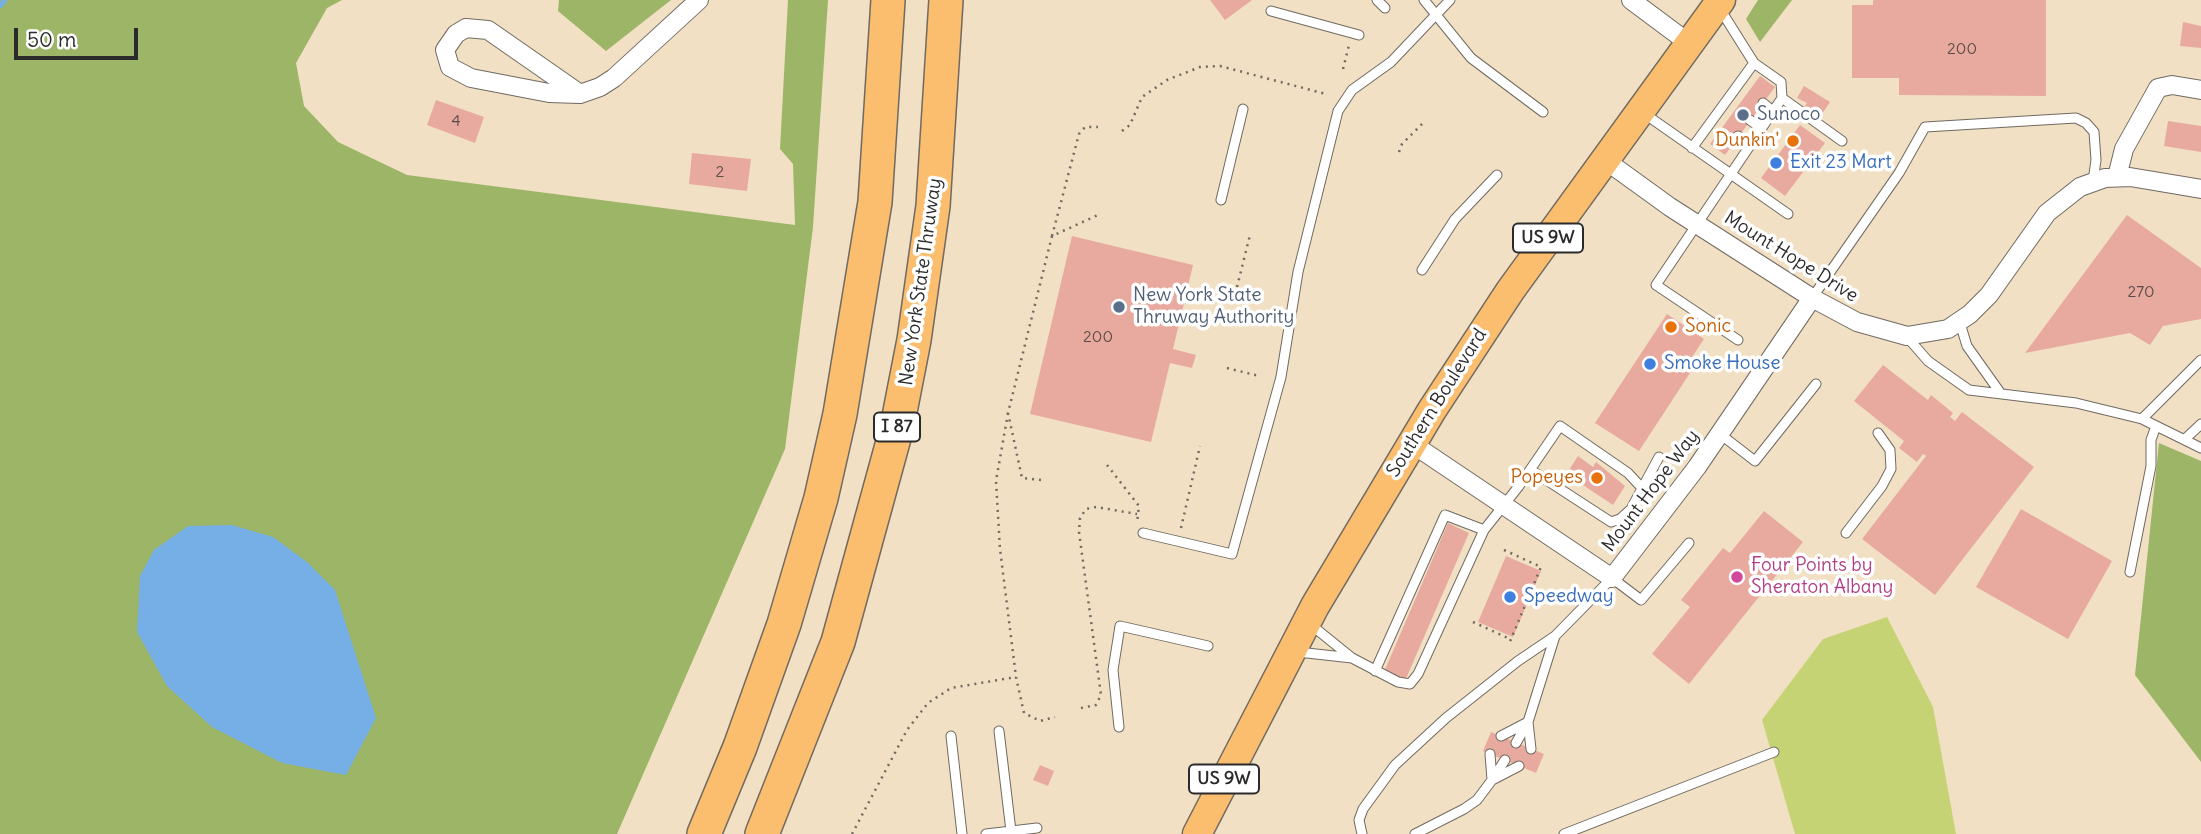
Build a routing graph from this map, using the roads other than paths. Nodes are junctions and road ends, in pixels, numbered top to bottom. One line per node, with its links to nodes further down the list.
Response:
1 (699, 0): 18 (street)
2 (888, 0): 90 (highway)
3 (946, 0): 91 (highway, New York State Thruway / I 87)
4 (1377, 0): 9 (lane)
5 (1424, 0): 11 (lane)
6 (1450, 0): 11 (lane)
7 (1631, 0): 13 (street)
8 (1719, 2): 13 (main road, Southern Boulevard / US 9W); 14 (lane)
9 (1385, 8)
10 (1271, 10): 12 (lane)
11 (1436, 15): 26 (lane); 65 (lane)
12 (1356, 34)
13 (1690, 44): 25 (main road, Southern Boulevard / US 9W)
14 (1754, 63): 15 (lane); 19 (lane)
15 (1738, 85): 17 (lane); 20 (lane)
16 (2201, 90): 38 (street)
17 (1748, 92)
18 (580, 94): 18 (street)
19 (1782, 98): 24 (lane); 32 (lane)
20 (1726, 101): 23 (lane); 27 (lane)
21 (1763, 103): 24 (lane)
22 (1243, 109): 41 (lane)
23 (1736, 109)
24 (1773, 110): 30 (lane)
25 (1640, 111): 34 (lane); 35 (main road, Southern Boulevard / US 9W)
26 (1543, 112)
27 (1714, 118): 29 (lane); 34 (lane)
28 (1750, 120): 30 (lane)
29 (1724, 125)
30 (1761, 128): 33 (lane)
31 (1738, 136): 33 (lane)
32 (1842, 141)
33 (1750, 145): 36 (lane)
34 (1692, 148): 36 (lane)
35 (1605, 160): 43 (street, Mount Hope Drive); 58 (main road, Southern Boulevard / US 9W)
36 (1730, 174): 42 (lane); 43 (lane)
37 (1497, 175): 44 (lane)
38 (2116, 177): 39 (street, Mount Hope Drive); 40 (street, Mount Hope Drive)
39 (2093, 181): 45 (lane); 46 (street, Mount Hope Drive)
40 (2201, 189)
41 (1221, 200)
42 (1787, 214)
43 (1697, 224): 45 (street, Mount Hope Drive); 48 (lane)
44 (1422, 270)
45 (1812, 298): 47 (street, Mount Hope Drive); 55 (street, Mount Hope Way)
46 (1960, 323): 47 (street, Mount Hope Drive); 51 (lane)
47 (1907, 336): 51 (lane)
48 (1738, 340)
49 (2201, 360): 52 (lane)
50 (1816, 384): 55 (lane)
51 (1999, 391): 52 (lane)
52 (2142, 419): 54 (lane)
53 (2201, 424): 57 (lane)
54 (2156, 425): 57 (lane); 68 (lane)
55 (1720, 433): 69 (street, Mount Hope Way)
56 (1878, 433): 66 (lane)
57 (2185, 439): 59 (lane)
58 (1411, 443): 63 (street, Mount Hope Way); 70 (main road, Southern Boulevard / US 9W)
59 (2201, 448)
60 (1659, 457): 62 (lane)
61 (1531, 470): 62 (lane); 62 (lane); 63 (lane)
62 (1641, 487)
63 (1505, 505): 64 (lane); 69 (street, Mount Hope Way)
64 (1484, 530): 75 (lane); 75 (lane)
65 (1143, 533)
66 (1846, 533)
67 (1689, 543): 69 (lane)
68 (2130, 572)
69 (1612, 578): 71 (lane)
70 (1307, 621): 73 (main road, Southern Boulevard / US 9W); 74 (lane)
71 (1555, 636): 76 (lane); 95 (lane)
72 (1208, 646): 77 (lane)
73 (1291, 652): 74 (lane); 94 (main road, Southern Boulevard / US 9W)
74 (1352, 658): 75 (lane)
75 (1375, 671)
76 (1528, 722): 80 (lane); 81 (lane); 82 (lane)
77 (1119, 727)
78 (999, 730): 89 (lane)
79 (951, 736): 92 (lane)
80 (1500, 736)
81 (1516, 743)
82 (1531, 749)
83 (1773, 752): 97 (lane)
84 (1490, 754): 87 (lane)
85 (1505, 760): 87 (lane)
86 (1519, 766): 87 (lane)
87 (1492, 780): 96 (lane)
88 (1037, 828): 89 (lane)
89 (1011, 831): 93 (lane)
90 (704, 834)
91 (762, 834)
92 (962, 834)
93 (986, 834)
94 (1197, 834)
95 (1362, 834)
96 (1415, 834)
97 (1564, 834)

